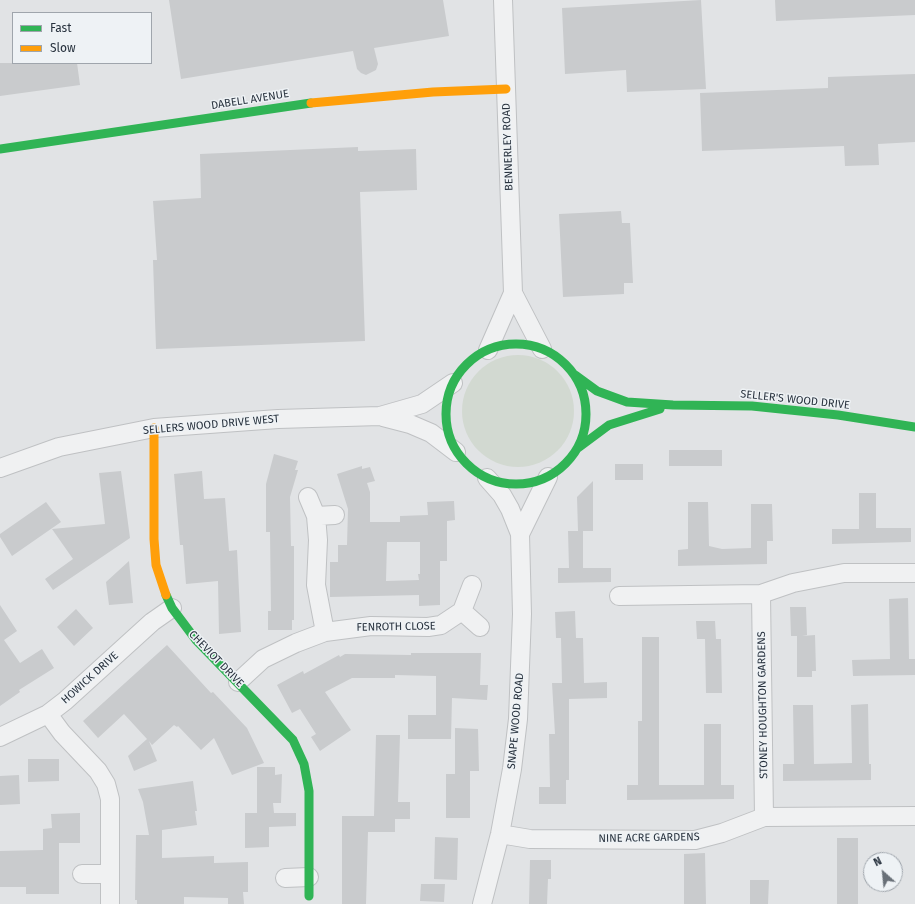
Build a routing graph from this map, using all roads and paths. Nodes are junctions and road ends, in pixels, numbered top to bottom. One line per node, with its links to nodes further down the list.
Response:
1 (503, 0): 2 (street, BENNERLEY ROAD)
2 (506, 89): 3 (street, DABELL AVENUE); 4 (street, BENNERLEY ROAD)
3 (0, 149)
4 (513, 293): 5 (street, BENNERLEY ROAD); 6 (street, BENNERLEY ROAD)
5 (542, 349): 6 (street); 7 (street)
6 (488, 350): 8 (street)
7 (575, 375): 9 (street, SELLER'S WOOD DRIVE); 13 (street)
8 (453, 383): 10 (street, SELLERS WOOD DRIVE WEST); 14 (street)
9 (673, 406): 11 (street, SELLER'S WOOD DRIVE); 13 (street, SELLER'S WOOD DRIVE)
10 (380, 416): 12 (street, SELLERS WOOD DRIVE WEST); 14 (street, SELLERS WOOD DRIVE WEST)
11 (915, 427)
12 (154, 428): 15 (street, SELLERS WOOD DRIVE WEST); 26 (street, CHEVIOT DRIVE)
13 (578, 448): 16 (street)
14 (456, 452): 17 (street)
15 (0, 468)
16 (548, 477): 17 (street); 21 (street, SNAPE WOOD ROAD)
17 (487, 478): 21 (street, SNAPE WOOD ROAD)
18 (308, 497): 20 (street)
19 (335, 515): 20 (street)
20 (316, 516): 29 (street)
21 (520, 534): 35 (street, SNAPE WOOD ROAD)
22 (915, 573): 24 (street)
23 (472, 584): 27 (street)
24 (761, 594): 25 (street); 34 (street, STONEY HOUGHTON GARDENS)
25 (619, 596)
26 (172, 608): 30 (street, CHEVIOT DRIVE); 31 (street, HOWICK DRIVE)
27 (462, 611): 28 (street); 29 (street, FENROTH CLOSE)
28 (480, 627)
29 (325, 632): 30 (street, FENROTH CLOSE)
30 (238, 682): 38 (street, CHEVIOT DRIVE)
31 (48, 714): 32 (street, HOWICK DRIVE); 37 (street)
32 (0, 737)
33 (915, 816): 34 (street, NINE ACRE GARDENS)
34 (764, 817): 35 (street, NINE ACRE GARDENS)
35 (500, 834): 42 (street, SNAPE WOOD ROAD)
36 (82, 874): 37 (street)
37 (110, 874): 41 (street)
38 (309, 877): 39 (street); 40 (street, CHEVIOT DRIVE)
39 (285, 878)
40 (309, 896)
41 (110, 904)
42 (482, 904)

